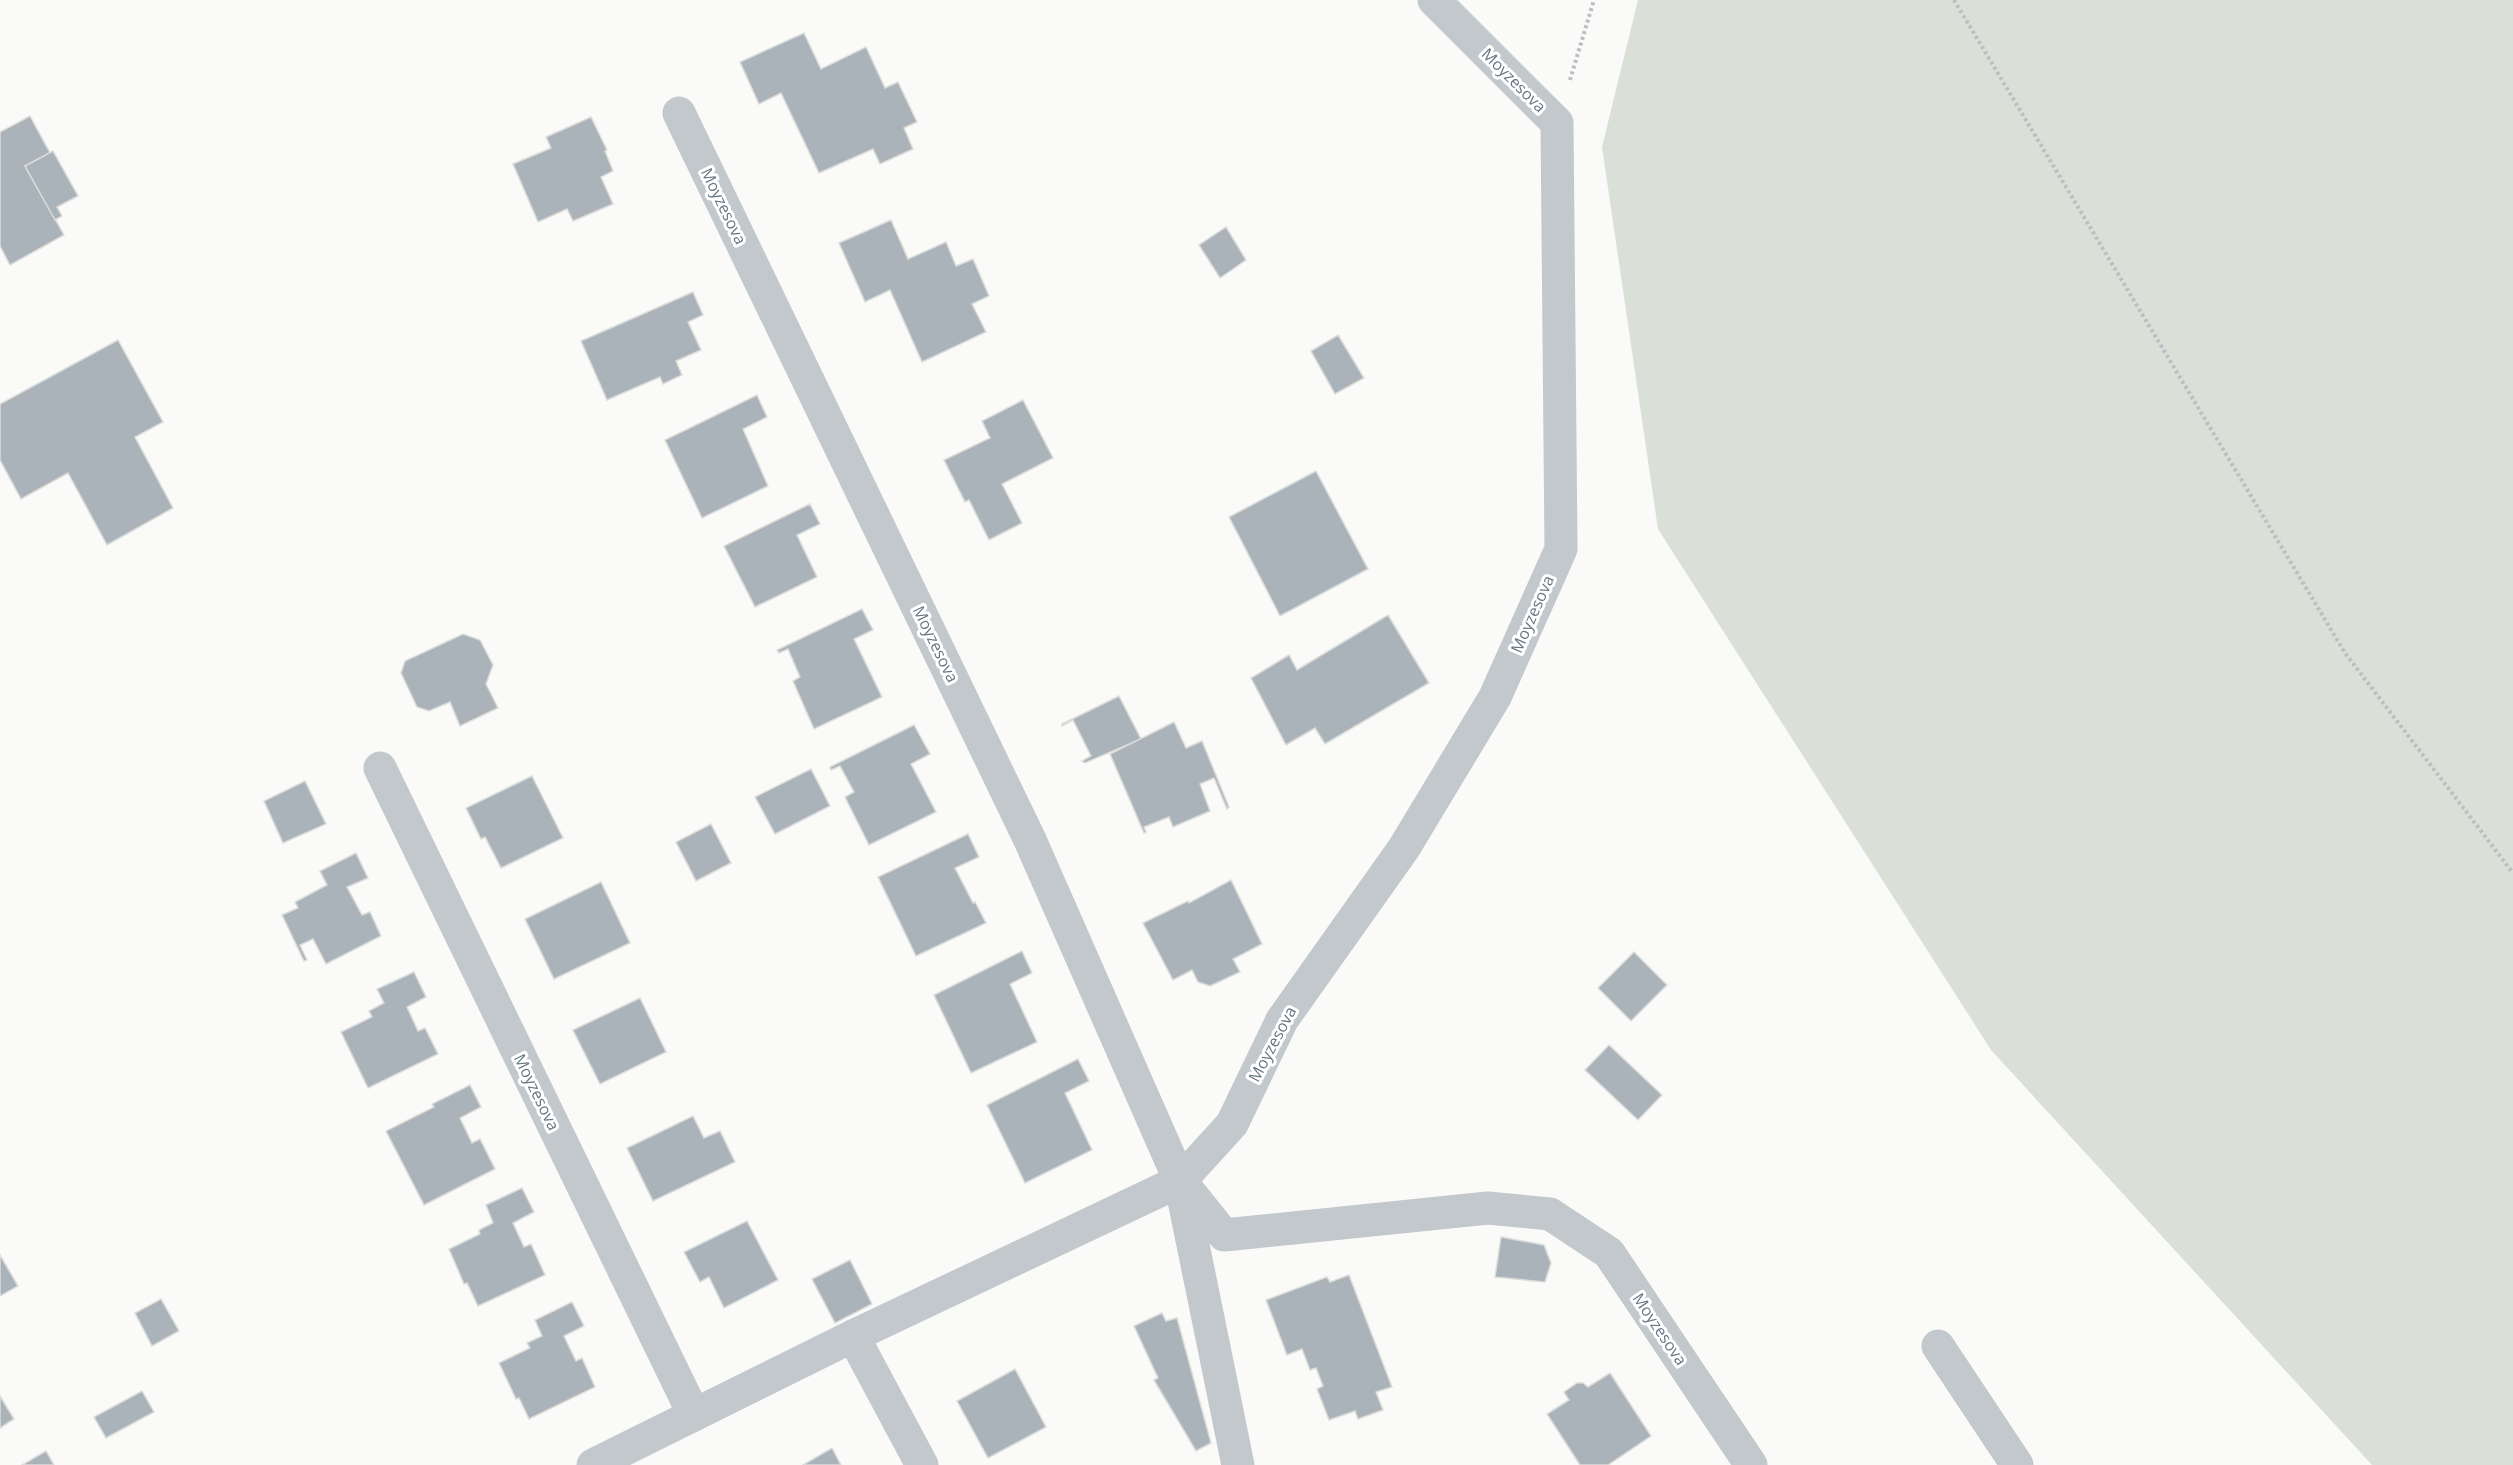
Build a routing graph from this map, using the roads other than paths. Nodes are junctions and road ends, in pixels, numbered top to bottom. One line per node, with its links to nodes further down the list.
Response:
1 (1434, 0): 4 (street, Moyzesova)
2 (679, 113): 4 (street, Moyzesova)
3 (380, 768): 7 (street, Moyzesova)
4 (1180, 1180): 5 (street, Moyzesova); 10 (street, Moyzesova); 11 (street, Moyzesova)
5 (853, 1336): 7 (street, Moyzesova); 9 (street)
6 (1938, 1346): 12 (street)
7 (694, 1415): 8 (street, Moyzesova)
8 (593, 1465)
9 (922, 1465)
10 (1238, 1465)
11 (1751, 1465)
12 (2018, 1465)

